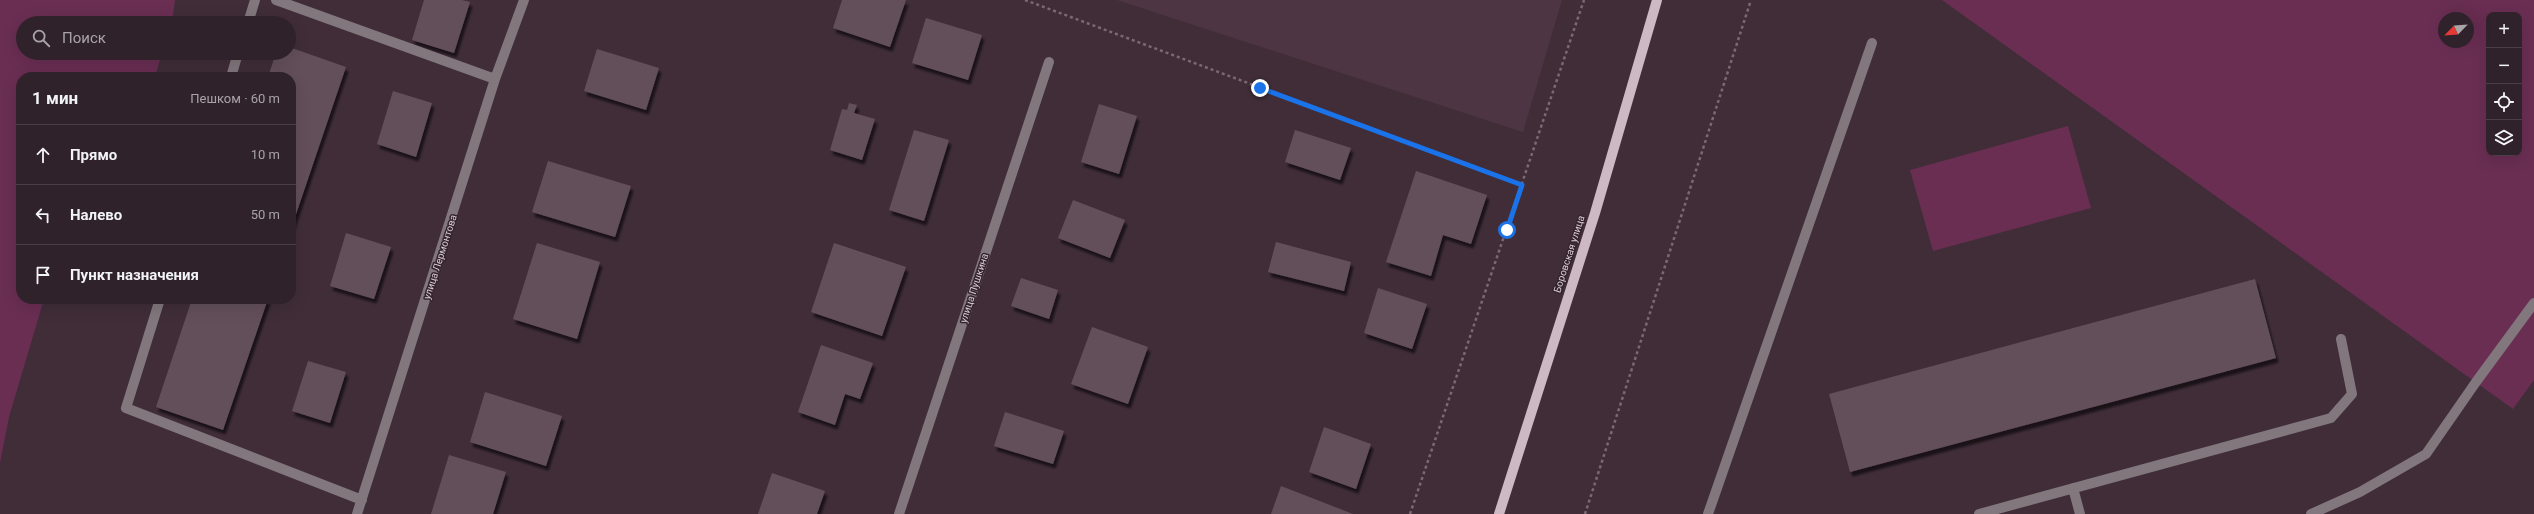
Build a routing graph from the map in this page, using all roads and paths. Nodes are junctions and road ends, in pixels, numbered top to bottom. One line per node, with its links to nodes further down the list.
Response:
1 (255, 0): 8 (street)
2 (276, 0): 13 (street)
3 (524, 0): 13 (street, улица Лермонтова)
4 (1025, 0): 14 (path)
5 (1584, 0): 14 (path)
6 (1656, 0): 23 (main road, Боровская улица)
7 (1751, 0): 24 (path)
8 (250, 16)
9 (1872, 43): 25 (street)
10 (236, 60): 12 (street)
11 (1049, 62): 21 (street, улица Пушкина)
12 (232, 72)
13 (495, 79): 19 (street, улица Лермонтова)
14 (1522, 185): 22 (path)
15 (2534, 303): 28 (street)
16 (158, 304): 19 (street)
17 (2341, 340): 18 (street)
18 (2072, 488): 26 (street); 27 (street)
19 (362, 500): 20 (street, улица Лермонтова)
20 (357, 514)
21 (899, 514)
22 (1410, 514)
23 (1499, 514)
24 (1585, 514)
25 (1708, 514)
26 (1979, 514)
27 (2080, 514)
28 (2311, 514)

